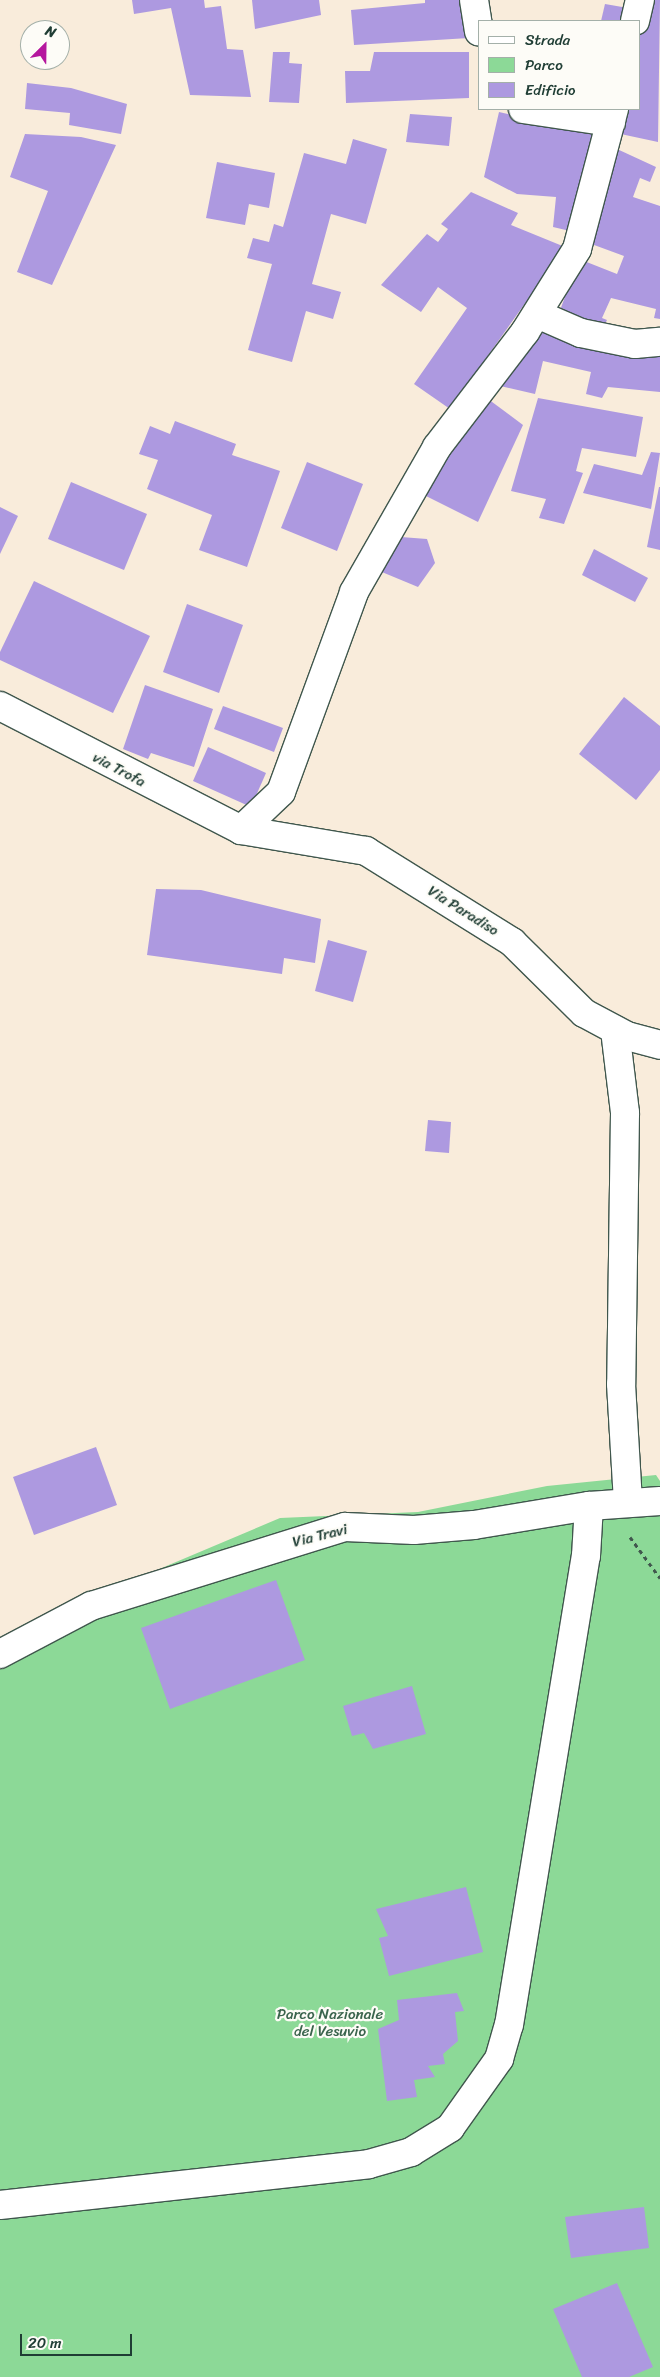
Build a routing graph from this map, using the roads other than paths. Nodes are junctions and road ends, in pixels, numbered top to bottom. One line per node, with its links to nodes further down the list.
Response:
1 (474, 0): 4 (street)
2 (640, 0): 3 (street)
3 (635, 20)
4 (478, 26)
5 (536, 110): 6 (street)
6 (613, 116): 7 (street)
7 (537, 314): 8 (street); 10 (street)
8 (660, 342)
9 (0, 706): 10 (street, via Trofa)
10 (241, 830): 11 (street, Via Paradiso)
11 (615, 1030): 12 (street, Via Paradiso); 14 (street)
12 (660, 1045)
13 (660, 1501): 14 (street, Via Travi)
14 (608, 1505): 15 (street, Via Travi); 16 (street)
15 (0, 1654)
16 (0, 2205)

